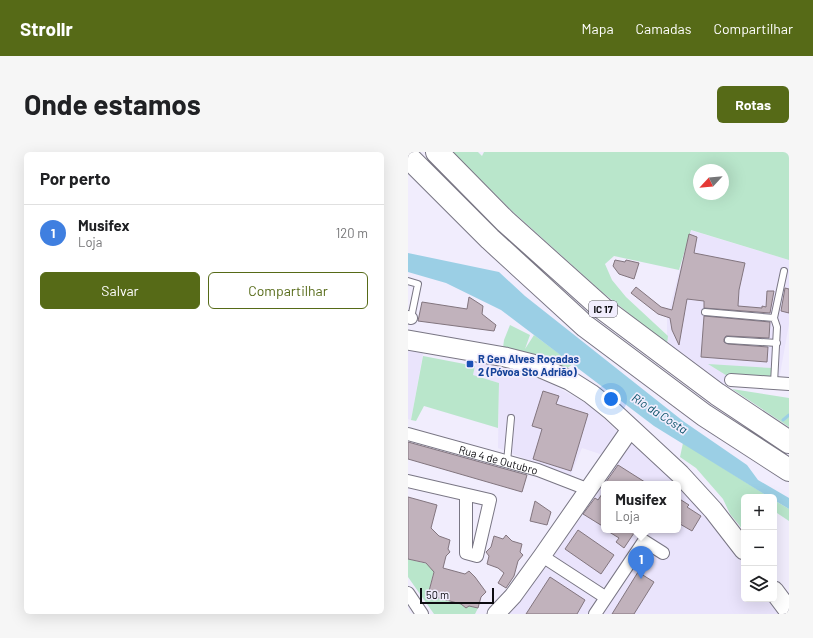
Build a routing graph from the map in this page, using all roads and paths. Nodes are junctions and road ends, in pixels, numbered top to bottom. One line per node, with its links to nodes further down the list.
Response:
1 (437, 152): 17 (highway, IC 17)
2 (408, 157): 19 (highway, IC 17)
3 (784, 271): 7 (lane)
4 (408, 281): 6 (lane)
5 (705, 312): 7 (lane)
6 (409, 318)
7 (774, 318): 10 (lane)
8 (408, 340): 15 (main road)
9 (728, 340): 10 (lane)
10 (776, 343): 12 (lane)
11 (731, 380): 12 (street)
12 (774, 383): 13 (street)
13 (789, 384)
14 (511, 418): 18 (lane)
15 (631, 428): 21 (street); 23 (main road)
16 (408, 434): 18 (street, Rua 4 de Outubro)
17 (789, 442)
18 (507, 462): 21 (street, Rua 4 de Outubro)
19 (789, 470)
20 (408, 481): 22 (street)
21 (587, 489): 25 (street)
22 (466, 495): 22 (street)
23 (741, 546)
24 (663, 553): 28 (street)
25 (542, 556): 28 (street); 31 (street)
26 (408, 593): 30 (street)
27 (777, 595): 29 (main road)
28 (606, 597): 32 (street)
29 (789, 610)
30 (422, 614)
31 (496, 614)
32 (595, 614)

